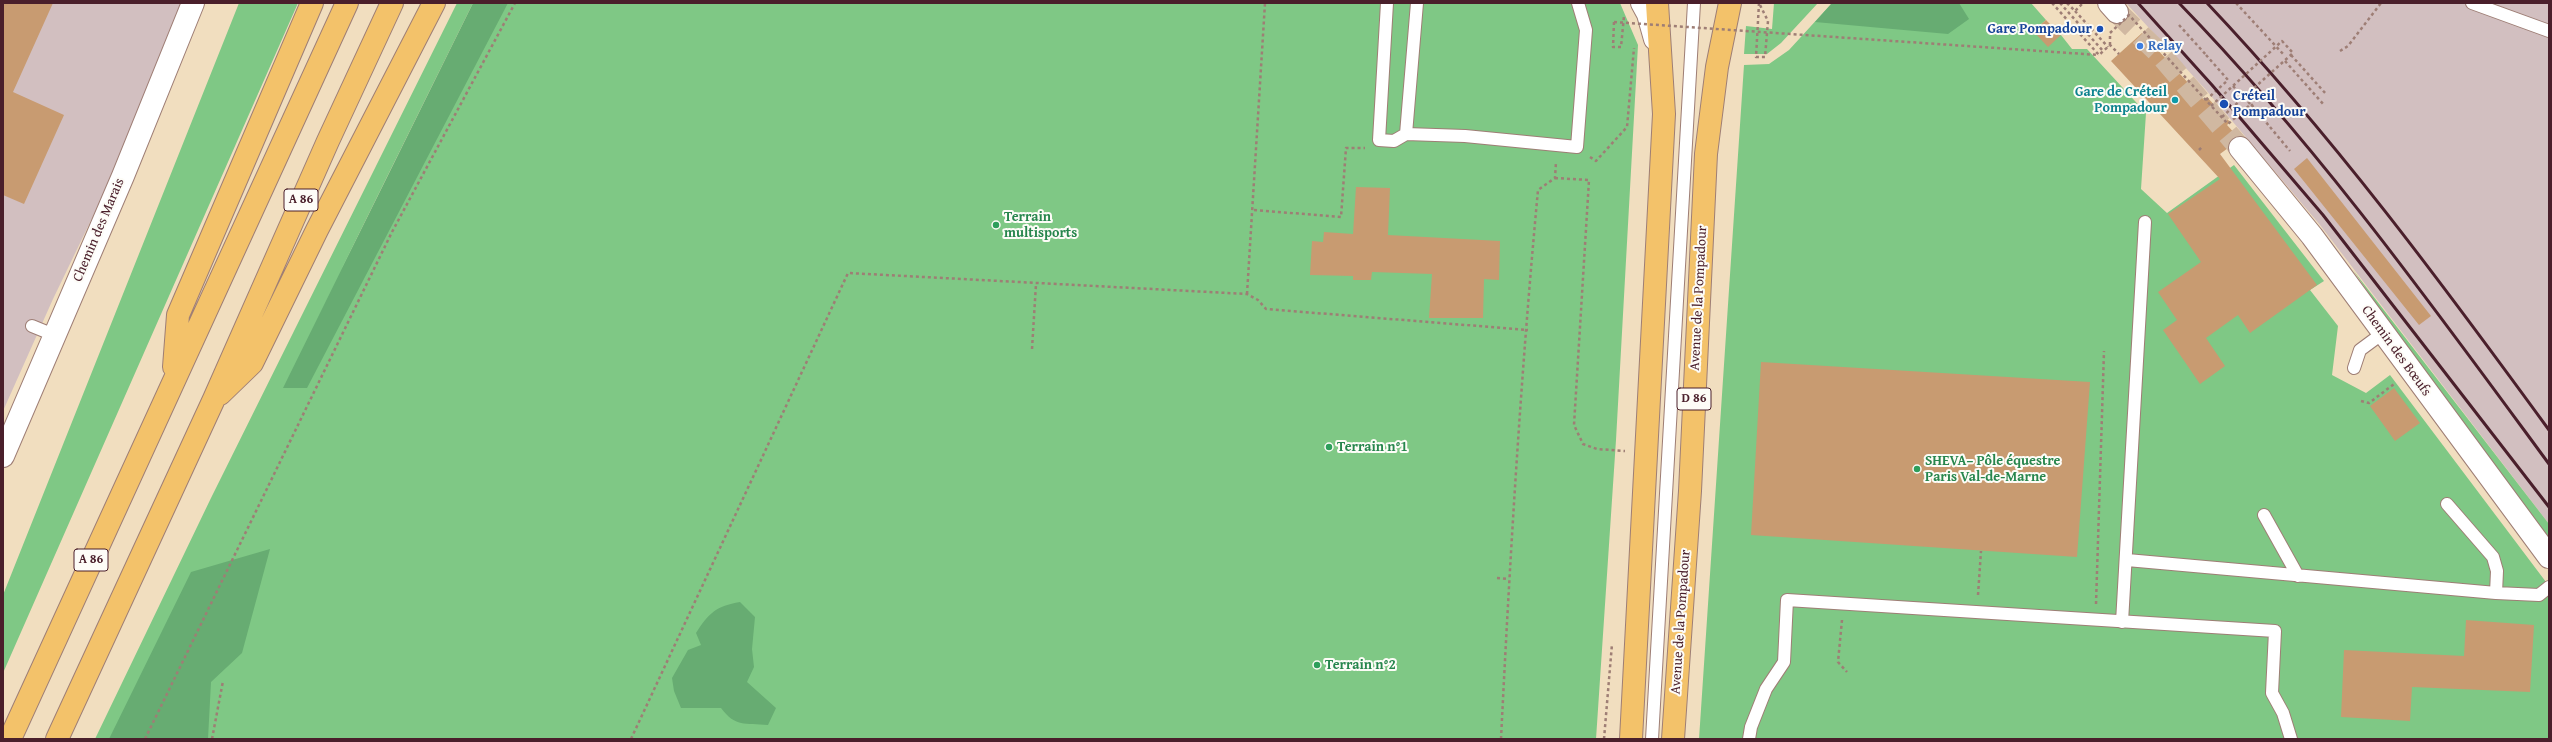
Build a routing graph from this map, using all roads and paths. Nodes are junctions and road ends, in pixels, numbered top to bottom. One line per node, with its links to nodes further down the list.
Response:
1 (193, 3): 62 (street, Chemin des Marais)
2 (312, 3): 66 (main road)
3 (347, 3): 66 (main road, A 86)
4 (392, 3): 68 (main road, A 86)
5 (434, 3): 68 (main road)
6 (515, 3): 90 (path)
7 (1265, 3): 55 (path)
8 (1387, 3): 49 (lane)
9 (1417, 3): 48 (lane)
10 (1578, 3): 50 (lane)
11 (1657, 3): 37 (main road)
12 (1694, 3): 95 (lane, Avenue de la Pompadour)
13 (1759, 3): 26 (path); 26 (path)
14 (2052, 3): 33 (path)
15 (2060, 3): 29 (path)
16 (2068, 3): 23 (path)
17 (2083, 3): 23 (path)
18 (2236, 3): 28 (path)
19 (2381, 3): 31 (path)
20 (2472, 3): 25 (lane)
21 (1633, 6): 26 (path, bridge); 37 (street)
22 (1732, 8): 96 (main road, Avenue de la Pompadour / D 86)
23 (2075, 10): 27 (path)
24 (2179, 26): 39 (path)
25 (2549, 31)
26 (1758, 33): 33 (path, bridge)
27 (2109, 46): 29 (path); 32 (path); 43 (path, bridge)
28 (2276, 47): 35 (path); 36 (path, bridge); 40 (path, bridge)
29 (2104, 51): 33 (path)
30 (1635, 52): 53 (path)
31 (2340, 52)
32 (2119, 54)
33 (2099, 55)
34 (2206, 55): 43 (path)
35 (2284, 55)
36 (2291, 55): 38 (path, bridge); 41 (path)
37 (1660, 60): 94 (main road)
38 (2285, 61): 42 (path, bridge); 44 (path)
39 (2218, 68)
40 (2233, 86): 42 (path, bridge); 45 (path, bridge)
41 (2326, 94)
42 (2243, 96): 46 (path, bridge); 52 (path, bridge)
43 (2206, 100): 45 (path)
44 (2324, 105)
45 (2211, 106): 46 (path)
46 (2222, 117): 47 (path)
47 (2270, 127)
48 (1406, 134): 49 (lane); 50 (lane)
49 (1379, 140): 55 (path)
50 (1557, 144): 54 (path)
51 (2240, 148): 61 (street, Chemin des Bœufs)
52 (2290, 151)
53 (1596, 161)
54 (1556, 178): 60 (path); 70 (path)
55 (1254, 210): 58 (path)
56 (2145, 222): 76 (lane)
57 (1036, 284): 58 (path); 63 (path); 92 (path)
58 (1247, 294): 60 (path)
59 (32, 326): 62 (lane)
60 (1528, 330): 79 (path)
61 (2383, 334): 65 (lane); 75 (street, Chemin des Bœufs)
62 (54, 336): 71 (street, Chemin des Marais)
63 (1032, 349)
64 (2104, 351): 84 (path)
65 (2354, 368)
66 (173, 382): 88 (main road, A 86)
67 (2396, 383): 69 (path)
68 (214, 399): 89 (main road, A 86)
69 (2361, 401)
70 (1628, 451)
71 (3, 456)
72 (2447, 504): 81 (lane)
73 (2264, 515): 77 (lane)
74 (1981, 550): 83 (path)
75 (2549, 557)
76 (2127, 560): 77 (lane); 85 (lane)
77 (2298, 576): 81 (lane)
78 (1497, 578): 79 (path)
79 (1509, 579): 93 (path)
80 (2549, 587): 81 (lane)
81 (2496, 593)
82 (1844, 603): 83 (lane); 86 (path); 97 (lane)
83 (1977, 612): 84 (lane)
84 (2095, 620): 85 (lane)
85 (2122, 622): 98 (lane)
86 (1847, 672)
87 (224, 681): 91 (path)
88 (10, 739)
89 (57, 739)
90 (145, 739)
91 (212, 739)
92 (631, 739)
93 (1501, 739)
94 (1630, 739)
95 (1652, 739)
96 (1673, 739)
97 (1749, 739)
98 (2291, 739)

